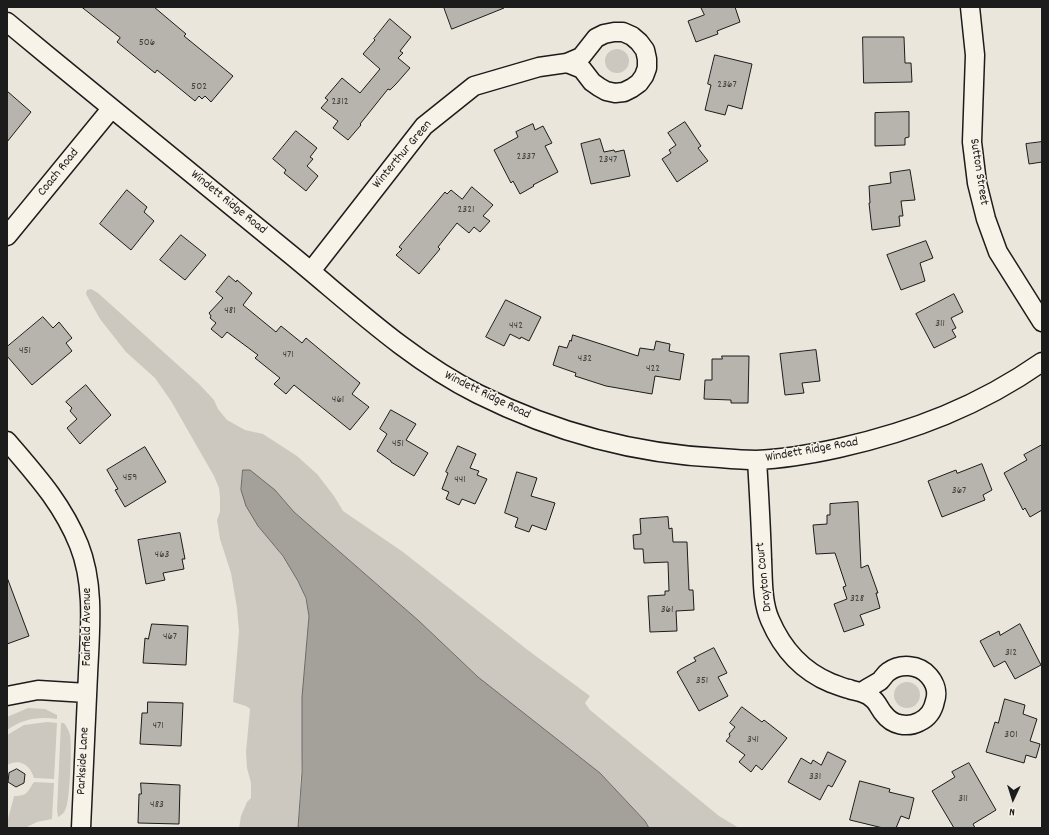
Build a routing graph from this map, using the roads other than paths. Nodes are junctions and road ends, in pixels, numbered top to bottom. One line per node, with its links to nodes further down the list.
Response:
1 (970, 7): 7 (street, Sutton Street)
2 (7, 22): 4 (street, Windett Ridge Road)
3 (567, 63): 6 (street, Winterthur Green)
4 (111, 109): 5 (street, Coach Road); 6 (street, Windett Ridge Road)
5 (7, 236)
6 (311, 271): 10 (street, Windett Ridge Road)
7 (1042, 322)
8 (1042, 362): 10 (street, Windett Ridge Road)
9 (7, 441): 12 (street, Fairfield Avenue)
10 (757, 460): 11 (street, Drayton Court)
11 (862, 692)
12 (87, 693): 13 (street); 14 (street, Parkside Lane)
13 (7, 696)
14 (81, 828)

